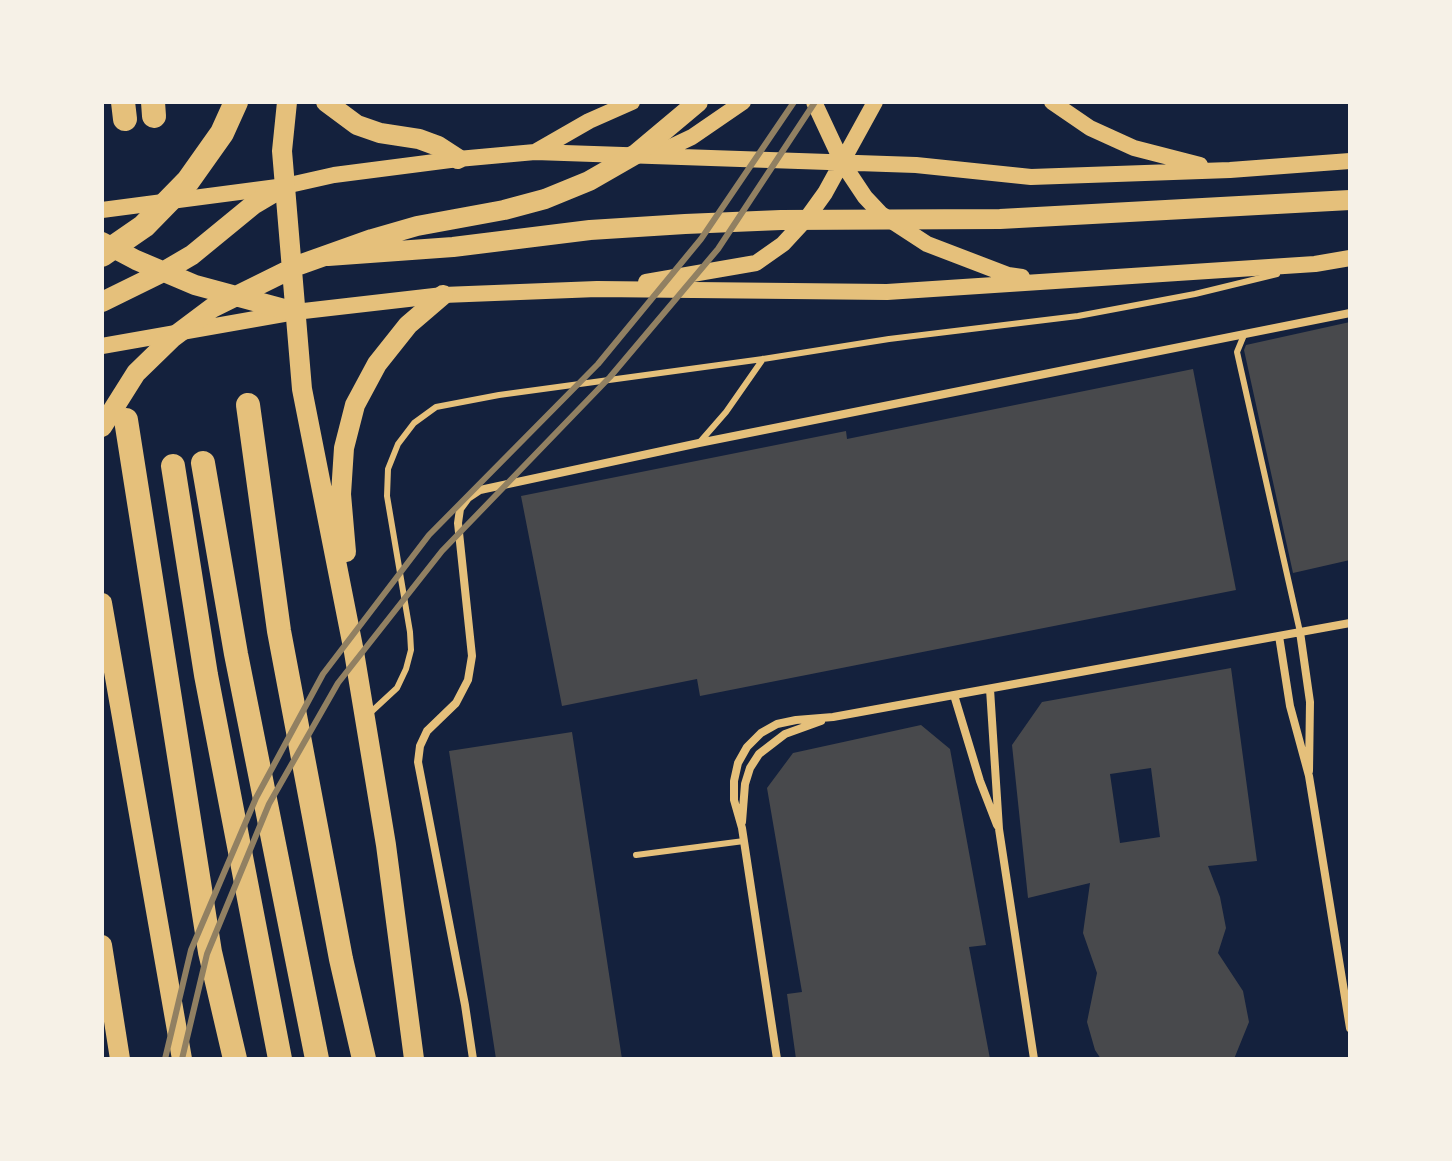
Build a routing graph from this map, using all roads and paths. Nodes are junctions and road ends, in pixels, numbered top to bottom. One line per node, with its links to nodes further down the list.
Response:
1 (236, 102): 20 (highway)
2 (287, 102): 16 (main road)
3 (326, 102): 12 (main road)
4 (632, 102): 10 (main road)
5 (698, 102): 21 (main road)
6 (743, 102): 11 (main road)
7 (814, 102): 14 (main road)
8 (875, 102): 14 (main road)
9 (1052, 102): 15 (main road)
10 (535, 152): 11 (main road); 12 (main road)
11 (651, 156): 14 (main road)
12 (458, 159): 16 (main road)
13 (1350, 161): 15 (main road)
14 (843, 164): 15 (main road); 25 (main road); 26 (main road)
15 (1230, 170)
16 (285, 186): 18 (main road); 24 (main road); 29 (main road)
17 (1344, 201): 21 (main road)
18 (102, 210)
19 (102, 242): 24 (main road)
20 (102, 255)
21 (328, 256): 36 (main road)
22 (1350, 258): 23 (main road)
23 (1315, 264): 25 (main road); 33 (lane)
24 (163, 272): 28 (main road); 29 (main road)
25 (1059, 281): 26 (main road)
26 (597, 289): 27 (main road)
27 (443, 295): 29 (main road); 44 (main road)
28 (102, 302)
29 (295, 312): 32 (main road); 44 (main road)
30 (1350, 313): 31 (street)
31 (1244, 335): 37 (street); 42 (lane)
32 (102, 346)
33 (763, 359): 37 (lane); 48 (lane)
34 (248, 405): 61 (highway)
35 (126, 420): 58 (highway)
36 (102, 427)
37 (699, 443): 63 (street)
38 (203, 463): 60 (highway)
39 (173, 466): 59 (highway)
40 (102, 603): 57 (main road)
41 (1350, 623): 42 (street)
42 (1300, 632): 43 (street); 49 (street)
43 (1279, 636): 45 (street); 49 (street)
44 (354, 652): 48 (main road)
45 (990, 689): 46 (street); 51 (street)
46 (954, 695): 47 (street); 51 (street)
47 (833, 717): 50 (street); 50 (street)
48 (365, 718): 62 (main road)
49 (1309, 776): 55 (street)
50 (742, 828): 52 (street)
51 (999, 829): 65 (street)
52 (744, 841): 53 (lane); 64 (street)
53 (636, 855)
54 (102, 945): 56 (main road)
55 (1350, 1028)
56 (120, 1059)
57 (182, 1059)
58 (235, 1059)
59 (280, 1059)
60 (317, 1059)
61 (364, 1059)
62 (414, 1059)
63 (473, 1059)
64 (777, 1059)
65 (1034, 1059)

